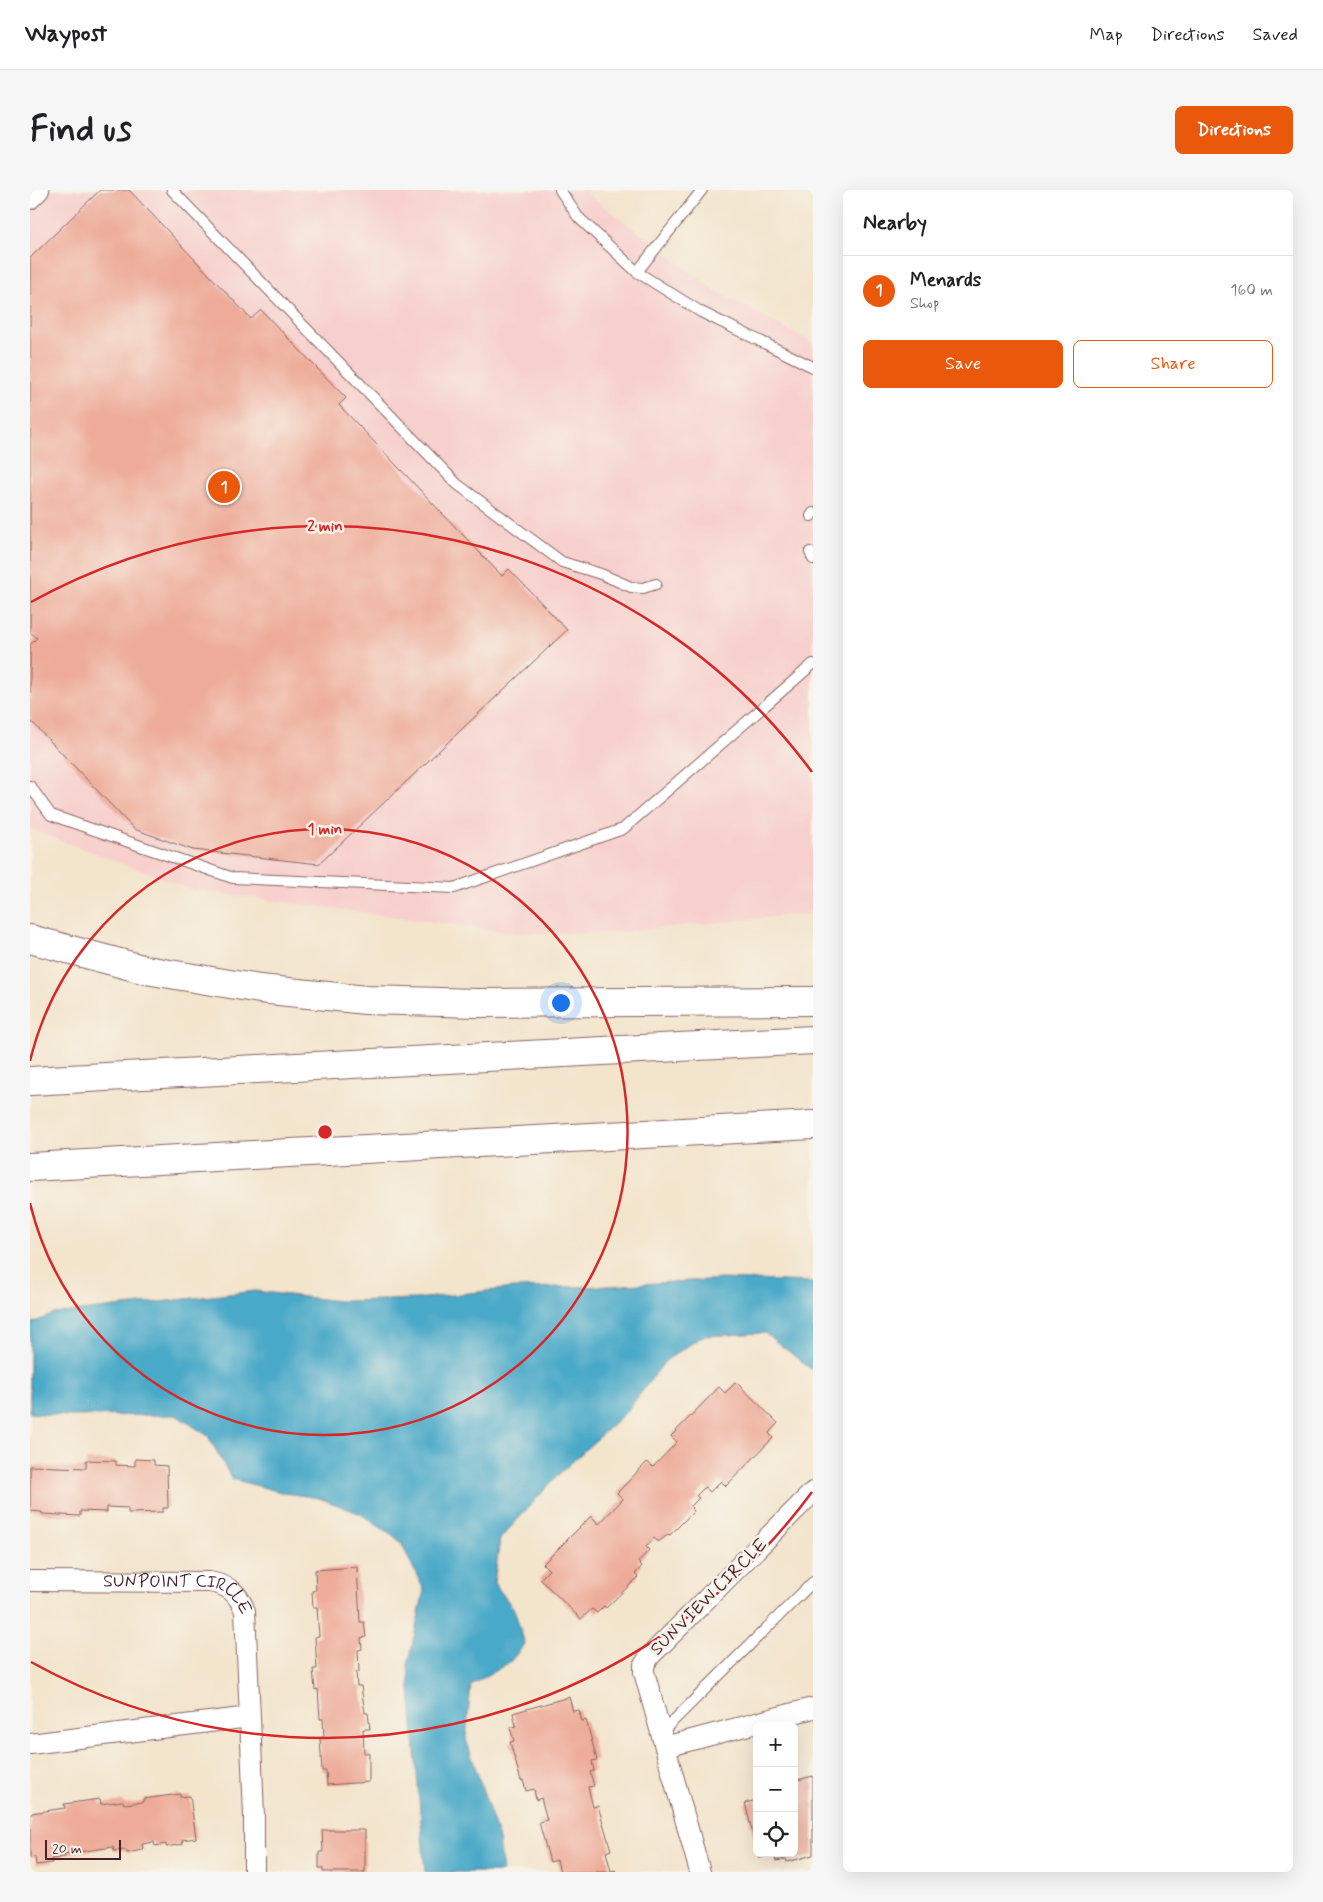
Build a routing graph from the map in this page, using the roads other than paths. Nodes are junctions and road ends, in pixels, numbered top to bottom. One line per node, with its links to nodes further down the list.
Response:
1 (172, 190): 6 (lane)
2 (560, 190): 4 (lane)
3 (702, 190): 4 (lane)
4 (637, 272): 5 (lane)
5 (813, 367)
6 (656, 584)
7 (813, 664): 8 (lane)
8 (30, 786)
9 (30, 939): 10 (highway)
10 (813, 1001)
11 (813, 1040): 12 (highway)
12 (30, 1081)
13 (813, 1125): 14 (highway)
14 (30, 1167)
15 (813, 1492): 20 (street, SUNVIEW CIRCLE)
16 (30, 1581): 19 (street, SUNPOINT CIRCLE)
17 (813, 1582): 20 (lane)
18 (813, 1708): 20 (street)
19 (250, 1717): 21 (street); 22 (street, SUNPOINT CIRCLE)
20 (663, 1740): 23 (street, SUNVIEW CIRCLE)
21 (30, 1744)
22 (254, 1872)
23 (700, 1872)

